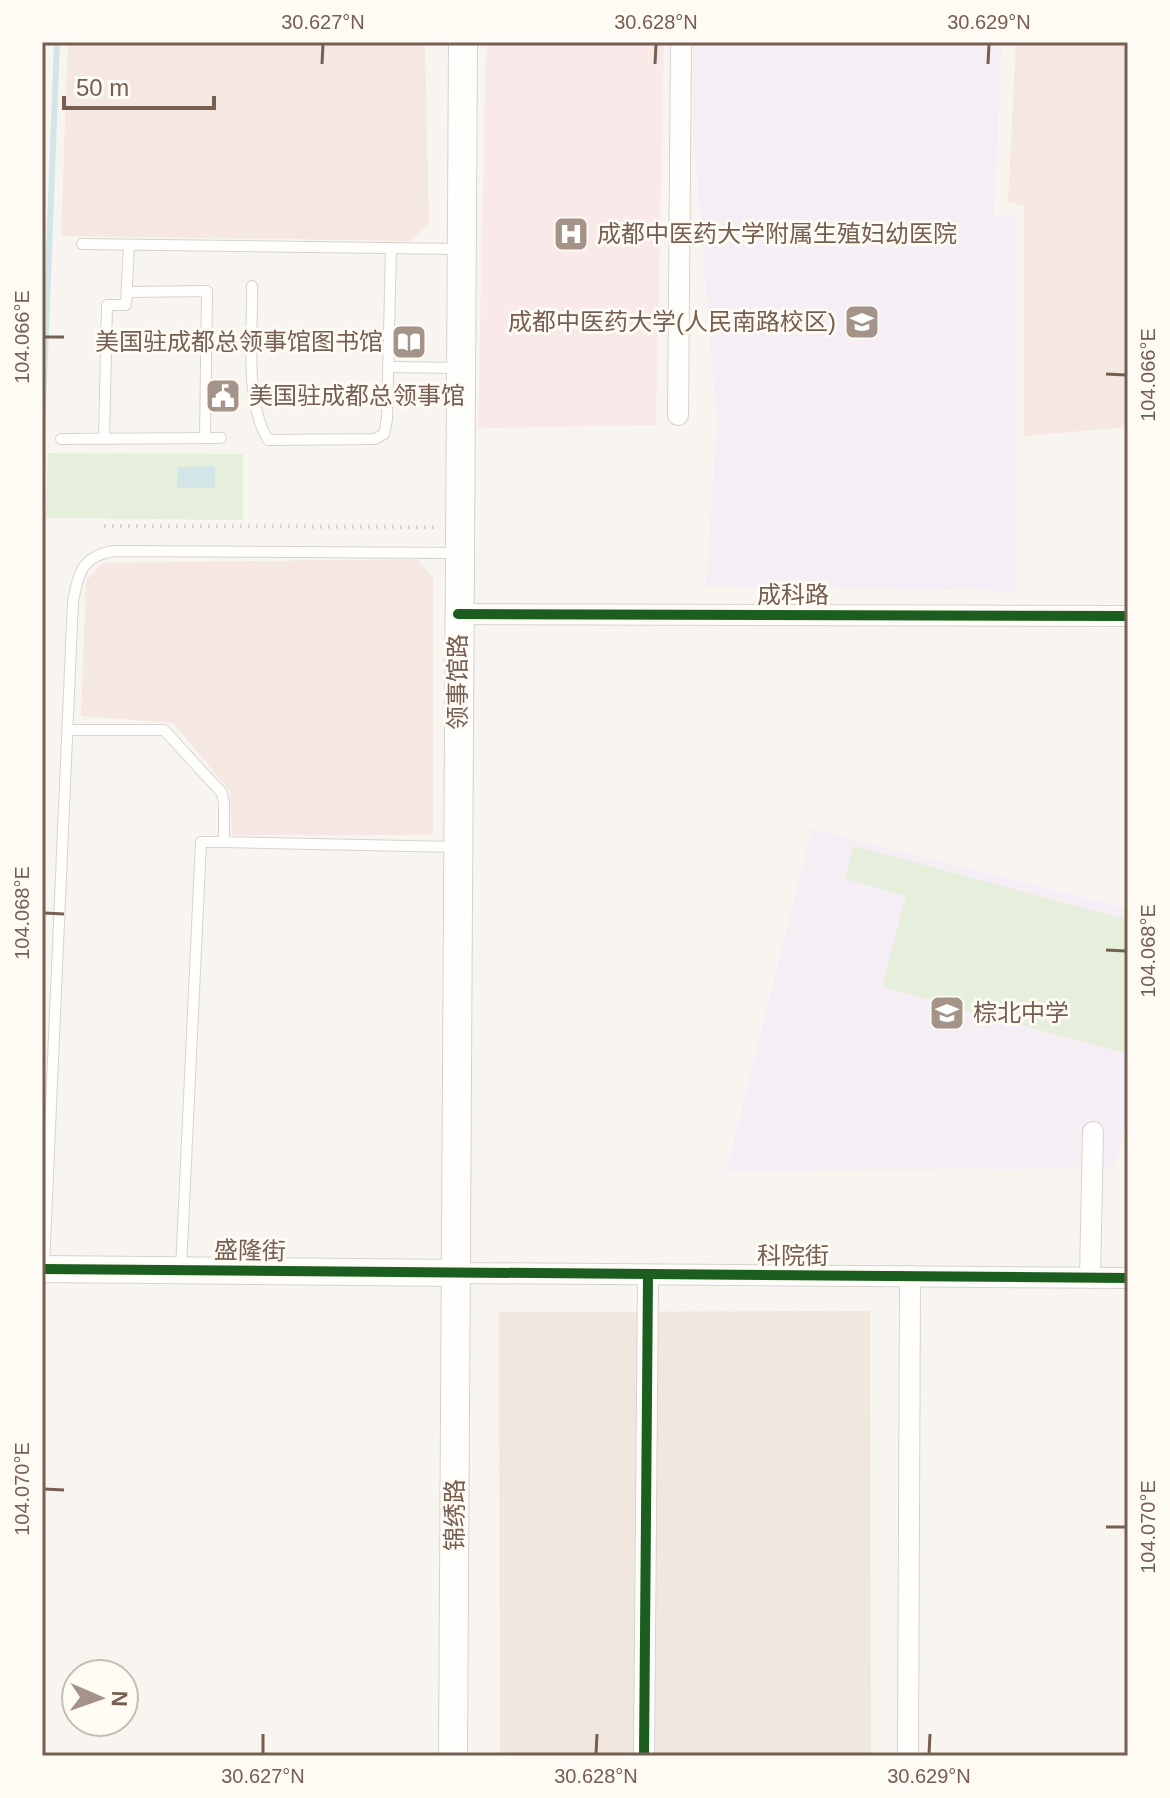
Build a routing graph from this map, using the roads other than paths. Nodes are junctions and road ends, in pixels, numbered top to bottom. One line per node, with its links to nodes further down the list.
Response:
1 (463, 42): 6 (main road, 领事馆路)
2 (681, 42): 11 (street)
3 (82, 244): 4 (lane)
4 (129, 245): 5 (lane); 8 (lane)
5 (391, 248): 6 (lane); 9 (lane)
6 (461, 249): 10 (main road, 领事馆路)
7 (252, 286): 9 (lane)
8 (127, 292): 12 (lane); 15 (lane)
9 (388, 367): 10 (lane)
10 (461, 368): 16 (main road, 领事馆路)
11 (678, 415)
12 (205, 438): 13 (lane); 15 (lane)
13 (221, 438)
14 (61, 439): 15 (lane)
15 (104, 439)
16 (458, 540): 17 (main road, 领事馆路); 19 (lane)
17 (458, 614): 18 (street, 成科路); 21 (main road, 领事馆路)
18 (1128, 616)
19 (69, 730): 20 (lane); 23 (lane)
20 (224, 842): 21 (lane); 24 (lane)
21 (458, 847): 25 (main road, 领事馆路)
22 (1093, 1132): 28 (street)
23 (43, 1269): 24 (street, 盛隆街)
24 (181, 1271): 25 (street, 盛隆街)
25 (458, 1273): 26 (street, 科院街); 30 (main road, 锦绣路)
26 (648, 1275): 27 (street, 科院街); 31 (street)
27 (910, 1276): 28 (street, 科院街); 32 (street)
28 (1090, 1278): 29 (street, 科院街)
29 (1128, 1278)
30 (453, 1756)
31 (644, 1756)
32 (908, 1756)

